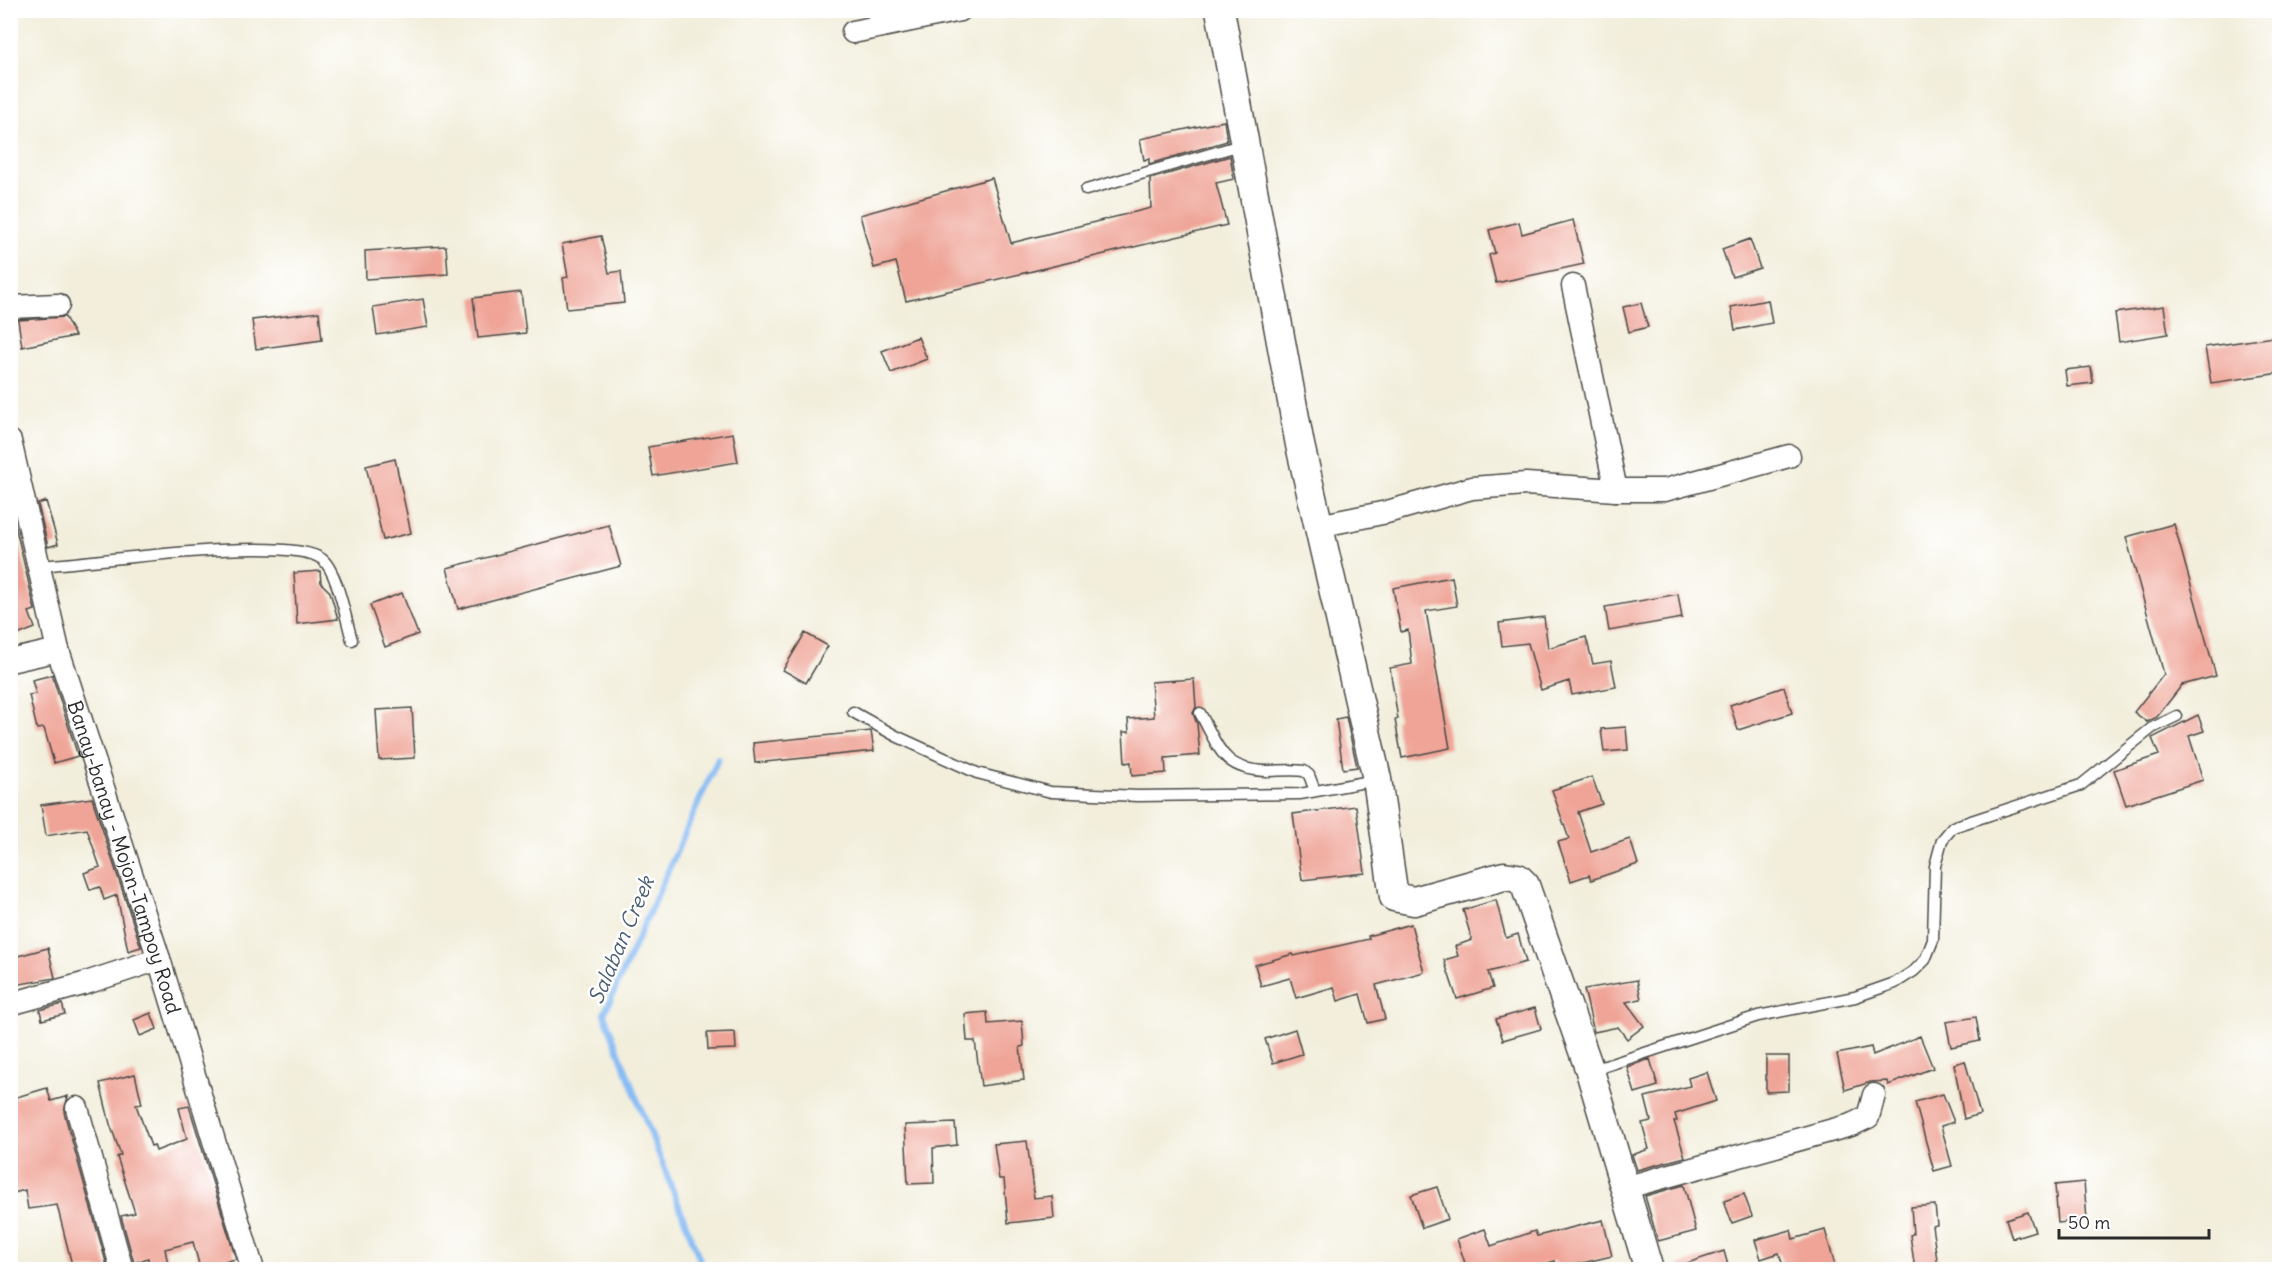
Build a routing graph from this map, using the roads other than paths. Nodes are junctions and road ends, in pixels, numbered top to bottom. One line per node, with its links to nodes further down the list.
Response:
1 (960, 10): 3 (street)
2 (1220, 10): 4 (street)
3 (854, 32)
4 (1244, 144): 5 (lane); 13 (street)
5 (1086, 190)
6 (1573, 286): 11 (street)
7 (58, 305): 8 (street)
8 (10, 307)
9 (10, 441): 12 (street, Banay-banay - Mojon-Tampoy Road)
10 (1789, 456): 11 (street)
11 (1616, 490): 13 (street)
12 (17, 504): 14 (street, Banay-banay - Mojon-Tampoy Road)
13 (1318, 526): 21 (street)
14 (39, 566): 15 (lane); 16 (street, Banay-banay - Mojon-Tampoy Road)
15 (351, 639)
16 (58, 650): 17 (street); 23 (street, Banay-banay - Mojon-Tampoy Road)
17 (10, 661)
18 (853, 712): 22 (lane)
19 (1200, 713): 22 (lane)
20 (2177, 716): 25 (lane)
21 (1377, 780): 22 (lane); 25 (street)
22 (1315, 791)
23 (159, 959): 24 (street); 30 (street, Banay-banay - Mojon-Tampoy Road)
24 (10, 1004)
25 (1590, 1071): 28 (street)
26 (1874, 1095): 28 (street)
27 (78, 1108): 29 (street)
28 (1624, 1188): 31 (street)
29 (122, 1269)
30 (253, 1269)
31 (1649, 1269)

